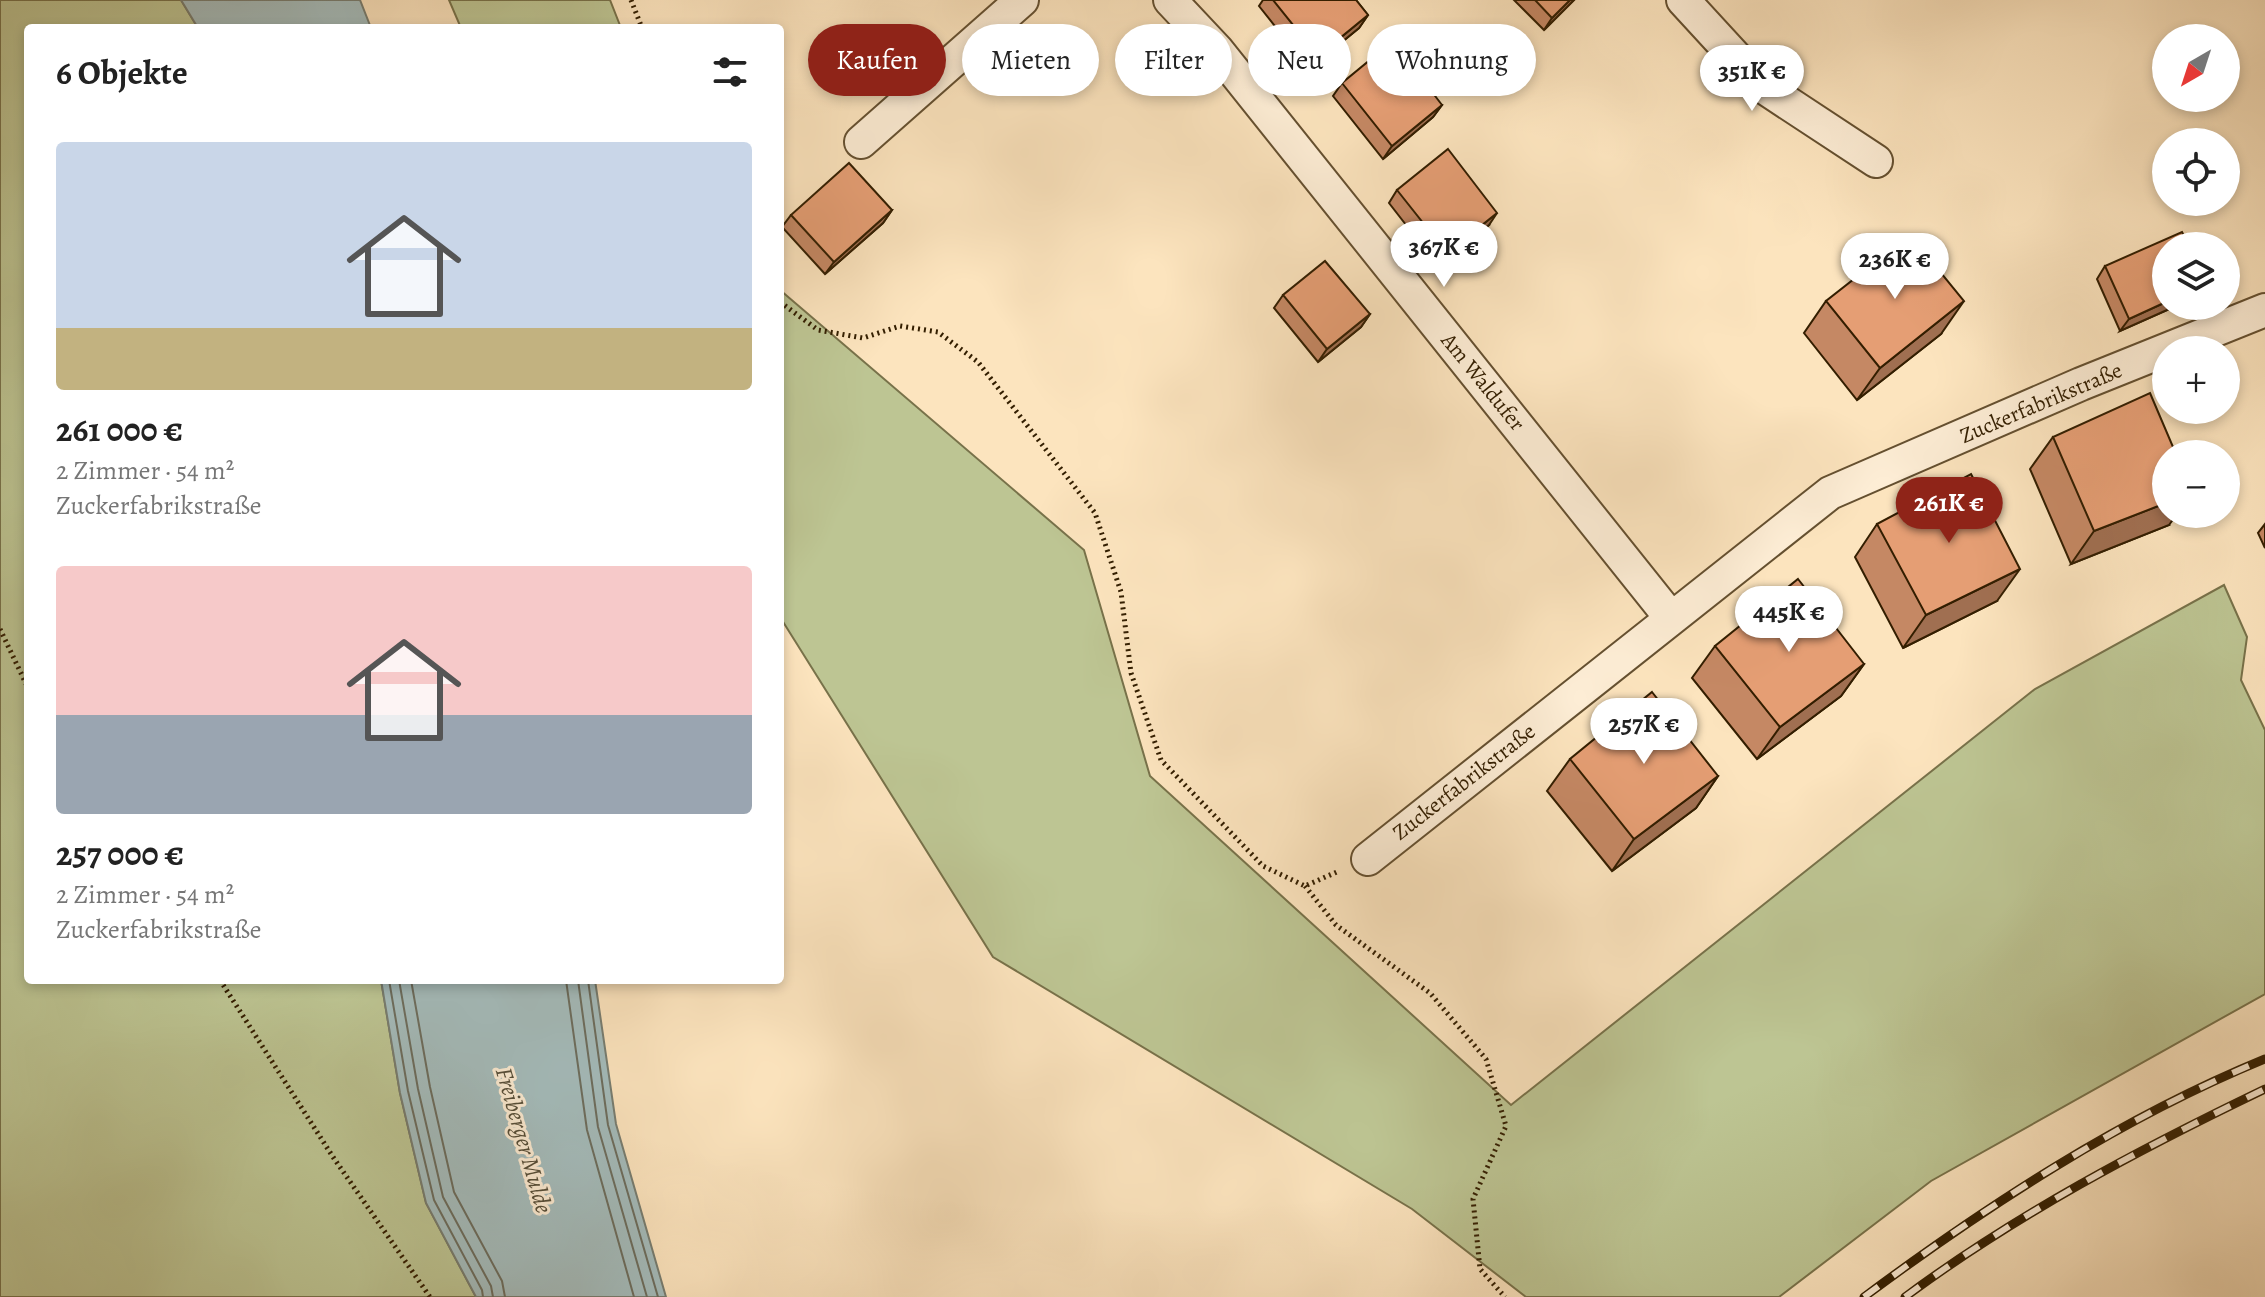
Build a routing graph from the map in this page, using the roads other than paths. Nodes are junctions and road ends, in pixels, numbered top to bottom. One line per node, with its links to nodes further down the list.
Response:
1 (1022, 0): 4 (street)
2 (1170, 0): 7 (street, Am Waldufer)
3 (1683, 0): 5 (street)
4 (861, 142)
5 (1876, 161)
6 (2265, 310): 7 (street, Zuckerfabrikstraße)
7 (1671, 618): 8 (street, Zuckerfabrikstraße)
8 (1368, 859)

